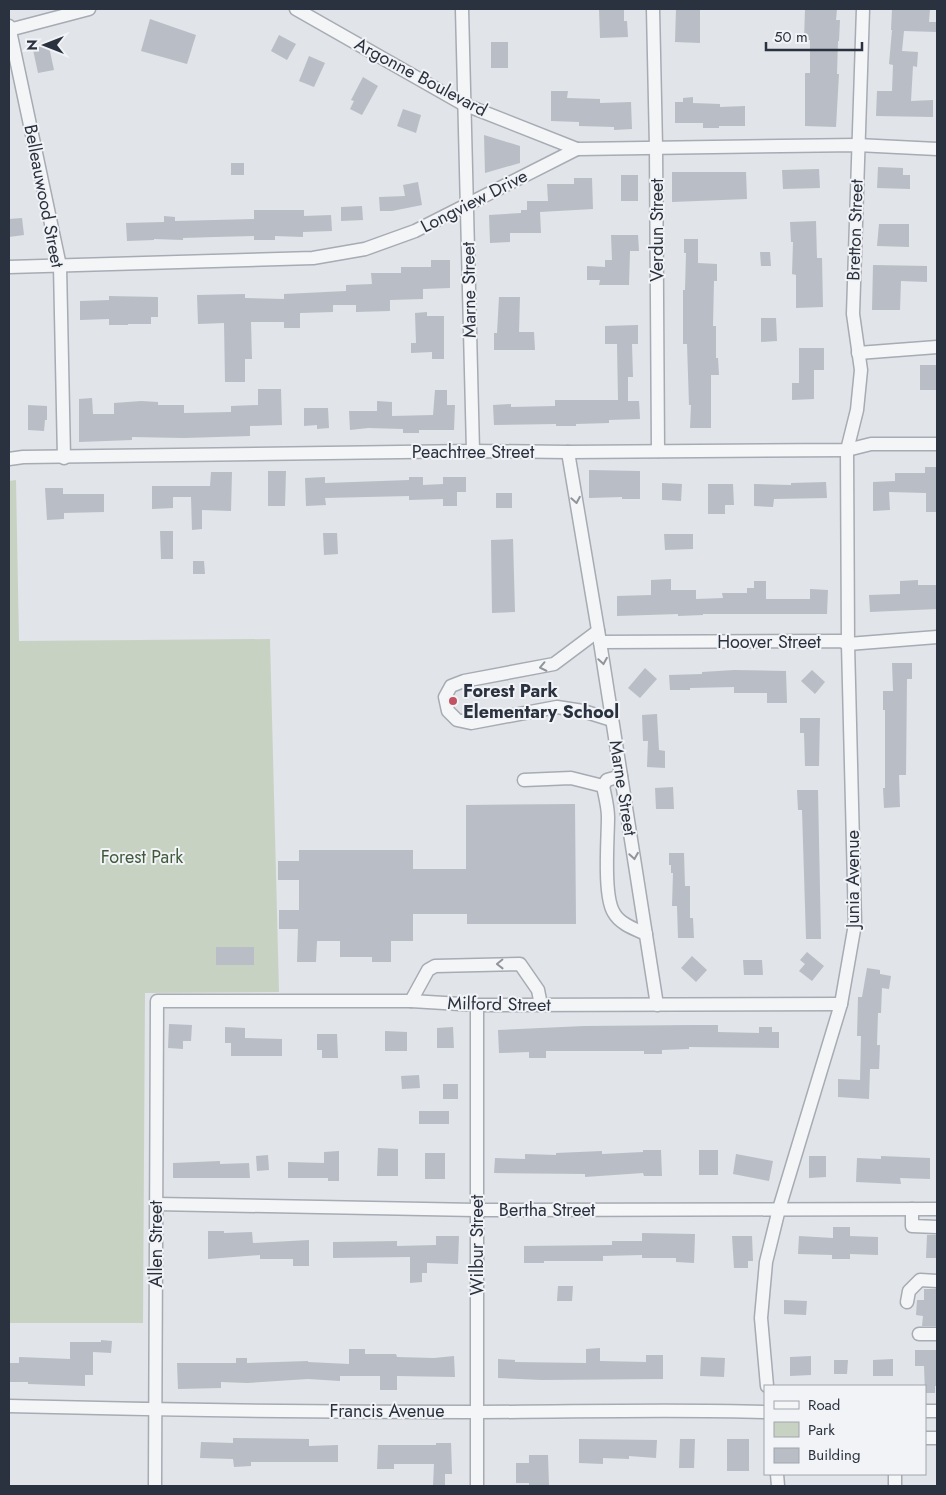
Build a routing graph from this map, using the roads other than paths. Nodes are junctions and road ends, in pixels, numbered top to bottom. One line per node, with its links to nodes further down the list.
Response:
1 (89, 9): 6 (street)
2 (296, 9): 7 (street, Argonne Boulevard)
3 (462, 9): 7 (street, Marne Street)
4 (653, 9): 9 (street, Verdun Street)
5 (863, 9): 8 (street, Bretton Street)
6 (9, 29): 13 (street, Belleauwood Street)
7 (463, 104): 10 (street, Argonne Boulevard); 12 (street, Marne Street)
8 (858, 145): 9 (street, Longview Drive); 11 (street, Longview Drive); 16 (street, Bretton Street)
9 (656, 147): 10 (street, Longview Drive); 20 (street, Verdun Street)
10 (577, 149): 12 (street, Longview Drive)
11 (937, 150)
12 (467, 205): 13 (street, Longview Drive); 19 (street, Marne Street)
13 (60, 266): 14 (street, Longview Drive); 22 (street, Belleauwood Street)
14 (9, 267)
15 (937, 347): 16 (street)
16 (858, 353): 18 (street, Bretton Street)
17 (937, 444): 18 (street, Peachtree Street)
18 (847, 450): 20 (street, Peachtree Street); 26 (street, Junia Avenue)
19 (473, 451): 21 (street, Peachtree Street); 22 (street, Peachtree Street)
20 (658, 451): 21 (street, Peachtree Street)
21 (568, 452): 24 (street, Marne Street, one-way to 24)
22 (64, 458): 23 (street, Peachtree Street)
23 (9, 460)
24 (599, 636): 26 (street, Hoover Street); 27 (street, Marne Street, one-way to 27); 27 (street, one-way to 27)
25 (937, 637): 26 (street, Hoover Street)
26 (848, 644): 37 (street, Junia Avenue)
27 (612, 720): 28 (street, Marne Street)
28 (621, 776): 30 (street); 31 (street, Marne Street, one-way to 31)
29 (524, 780): 30 (street)
30 (603, 786): 31 (street)
31 (646, 934): 36 (street, Marne Street)
32 (157, 1001): 33 (street, Milford Street); 38 (street, Allen Street)
33 (411, 1001): 34 (street, Milford Street); 35 (street, one-way to 33)
34 (477, 1004): 35 (street, Milford Street); 42 (street, Wilbur Street)
35 (541, 1004): 36 (street, Milford Street)
36 (657, 1004): 37 (street, Milford Street)
37 (841, 1004): 40 (street, Junia Avenue)
38 (156, 1204): 42 (street, Bertha Street); 50 (street, Allen Street)
39 (912, 1208): 40 (street, Bertha Street); 41 (street, Bertha Street); 43 (street)
40 (779, 1209): 42 (street, Bertha Street); 48 (street, Junia Avenue)
41 (937, 1209)
42 (476, 1210): 51 (street, Wilbur Street)
43 (937, 1226)
44 (937, 1281): 45 (street)
45 (908, 1302)
46 (919, 1334): 47 (street)
47 (937, 1334)
48 (767, 1385)
49 (9, 1406): 50 (street, Francis Avenue)
50 (156, 1409): 51 (street, Francis Avenue); 53 (street, Allen Street)
51 (477, 1412): 52 (street, Francis Avenue); 54 (street, Wilbur Street)
52 (764, 1412)
53 (155, 1486)
54 (477, 1486)

